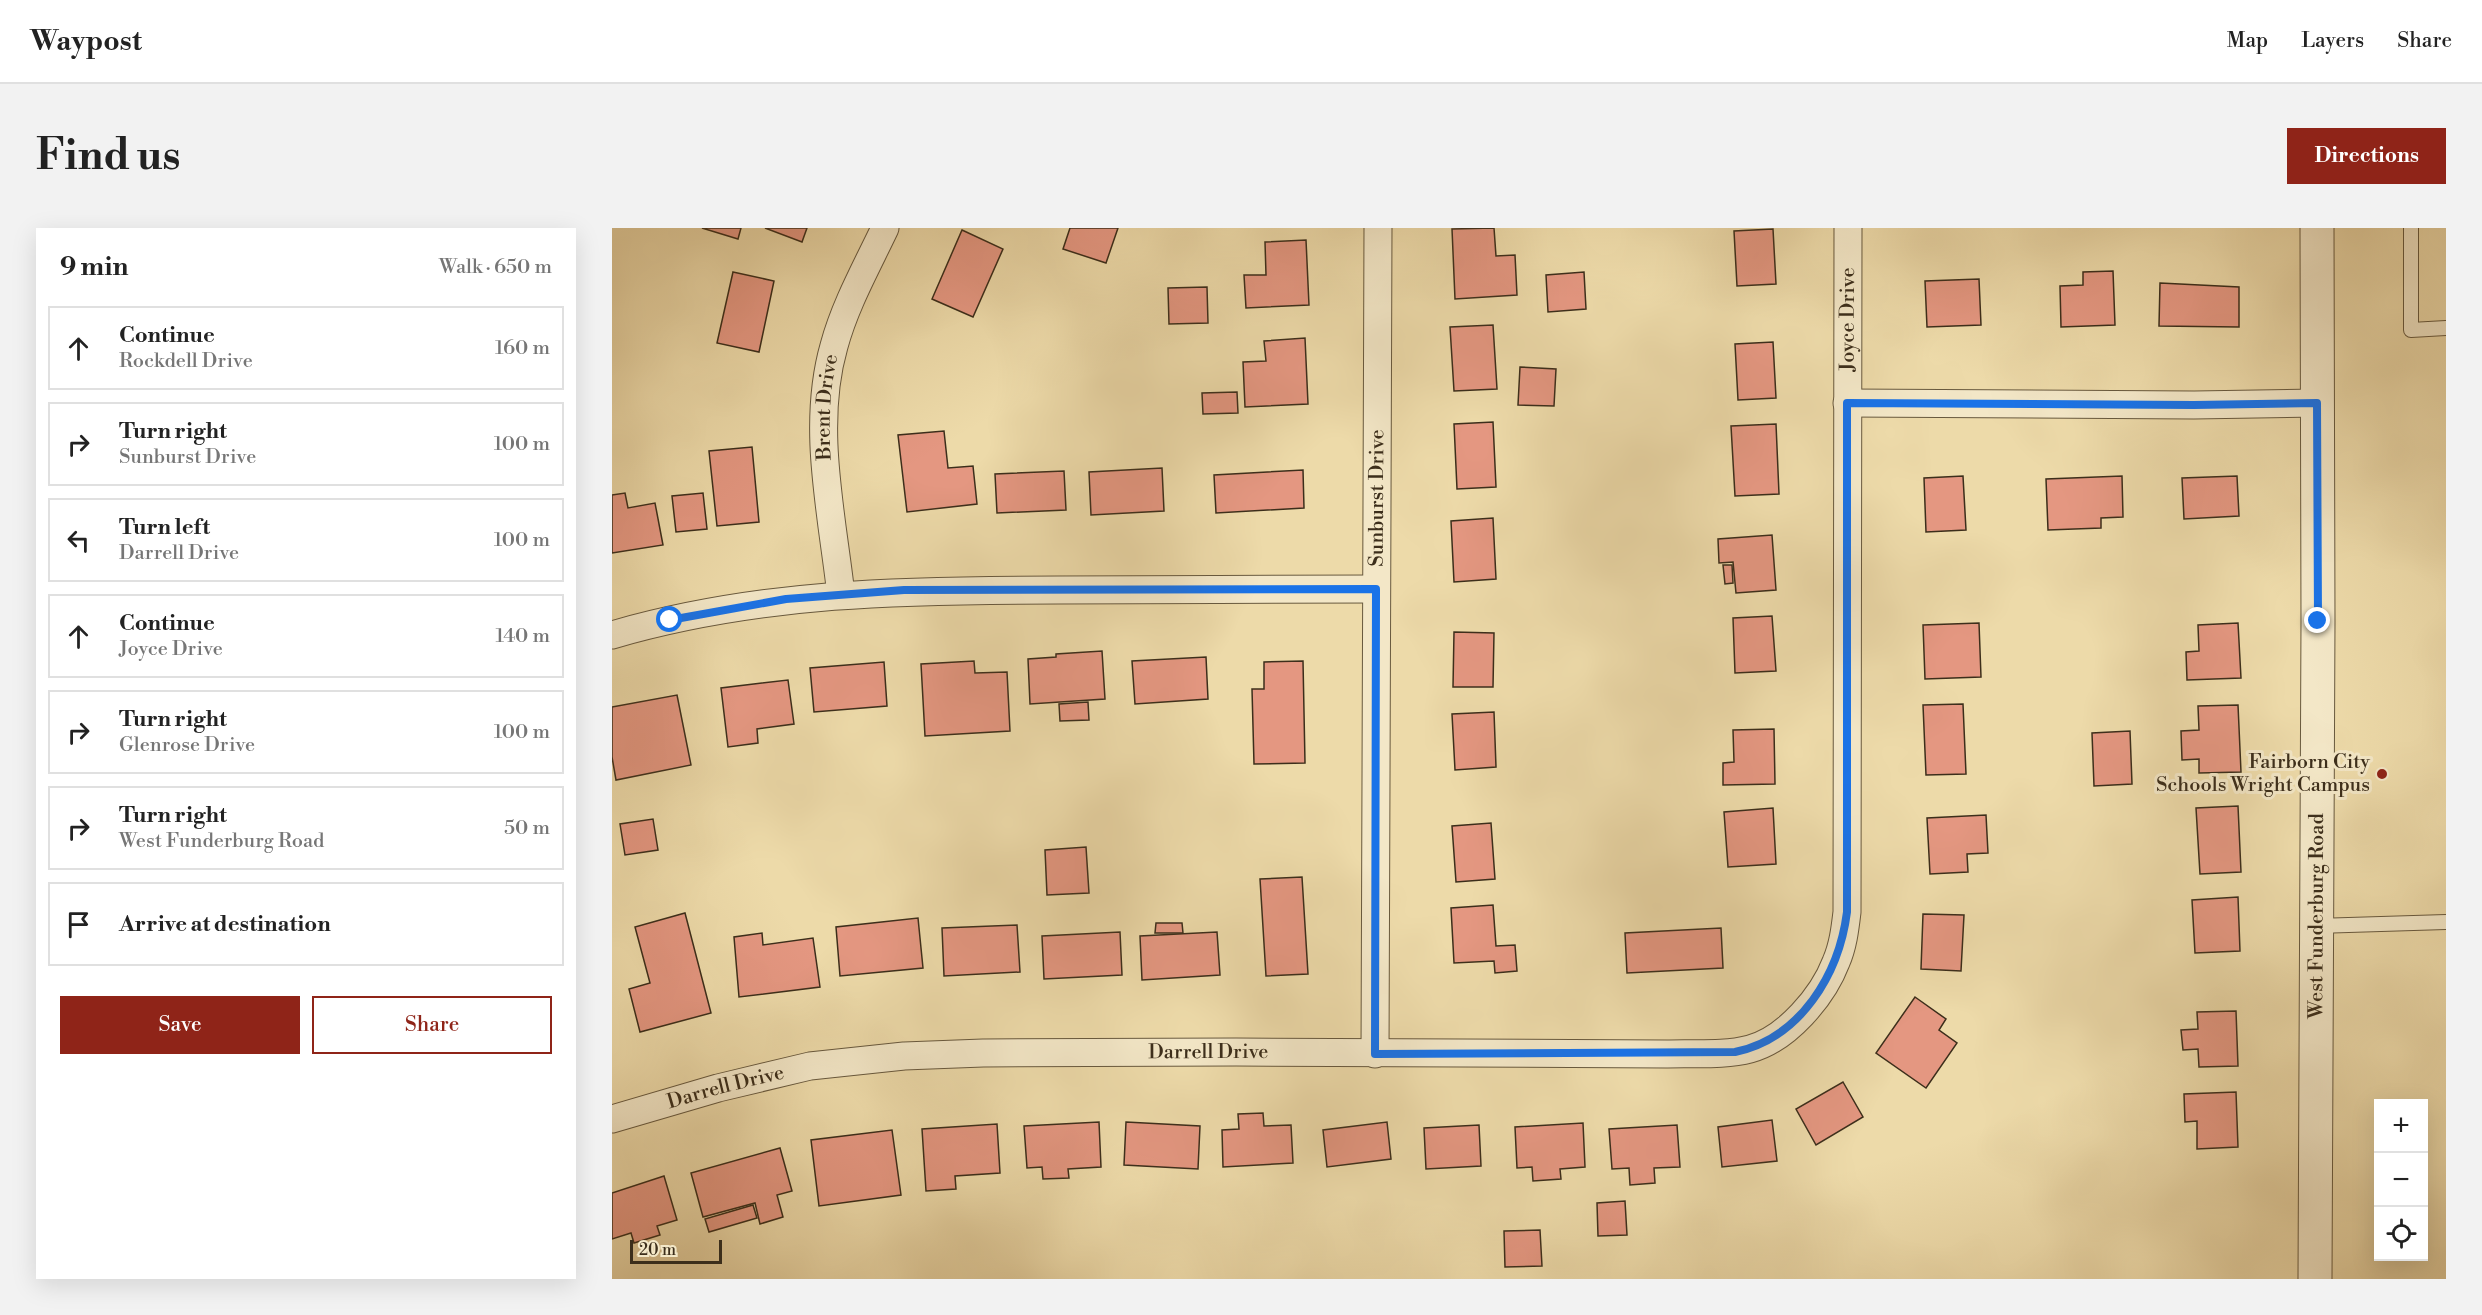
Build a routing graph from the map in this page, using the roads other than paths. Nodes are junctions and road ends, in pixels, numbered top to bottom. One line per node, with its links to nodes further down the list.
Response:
1 (885, 228): 10 (street, Brent Drive)
2 (1378, 228): 9 (street, Sunburst Drive)
3 (1848, 228): 7 (street, Joyce Drive)
4 (2317, 228): 8 (street, West Funderburg Road)
5 (2411, 228): 6 (lane)
6 (2446, 328)
7 (1847, 403): 8 (street); 14 (street, Joyce Drive)
8 (2317, 403): 13 (street, West Funderburg Road)
9 (1376, 589): 10 (street); 15 (street, Sunburst Drive)
10 (841, 595): 11 (street)
11 (612, 635)
12 (2446, 922): 13 (lane)
13 (2316, 926): 17 (street, West Funderburg Road)
14 (1802, 1013): 15 (street, Darrell Drive)
15 (1375, 1054): 16 (street, Darrell Drive)
16 (612, 1119)
17 (2315, 1279)

